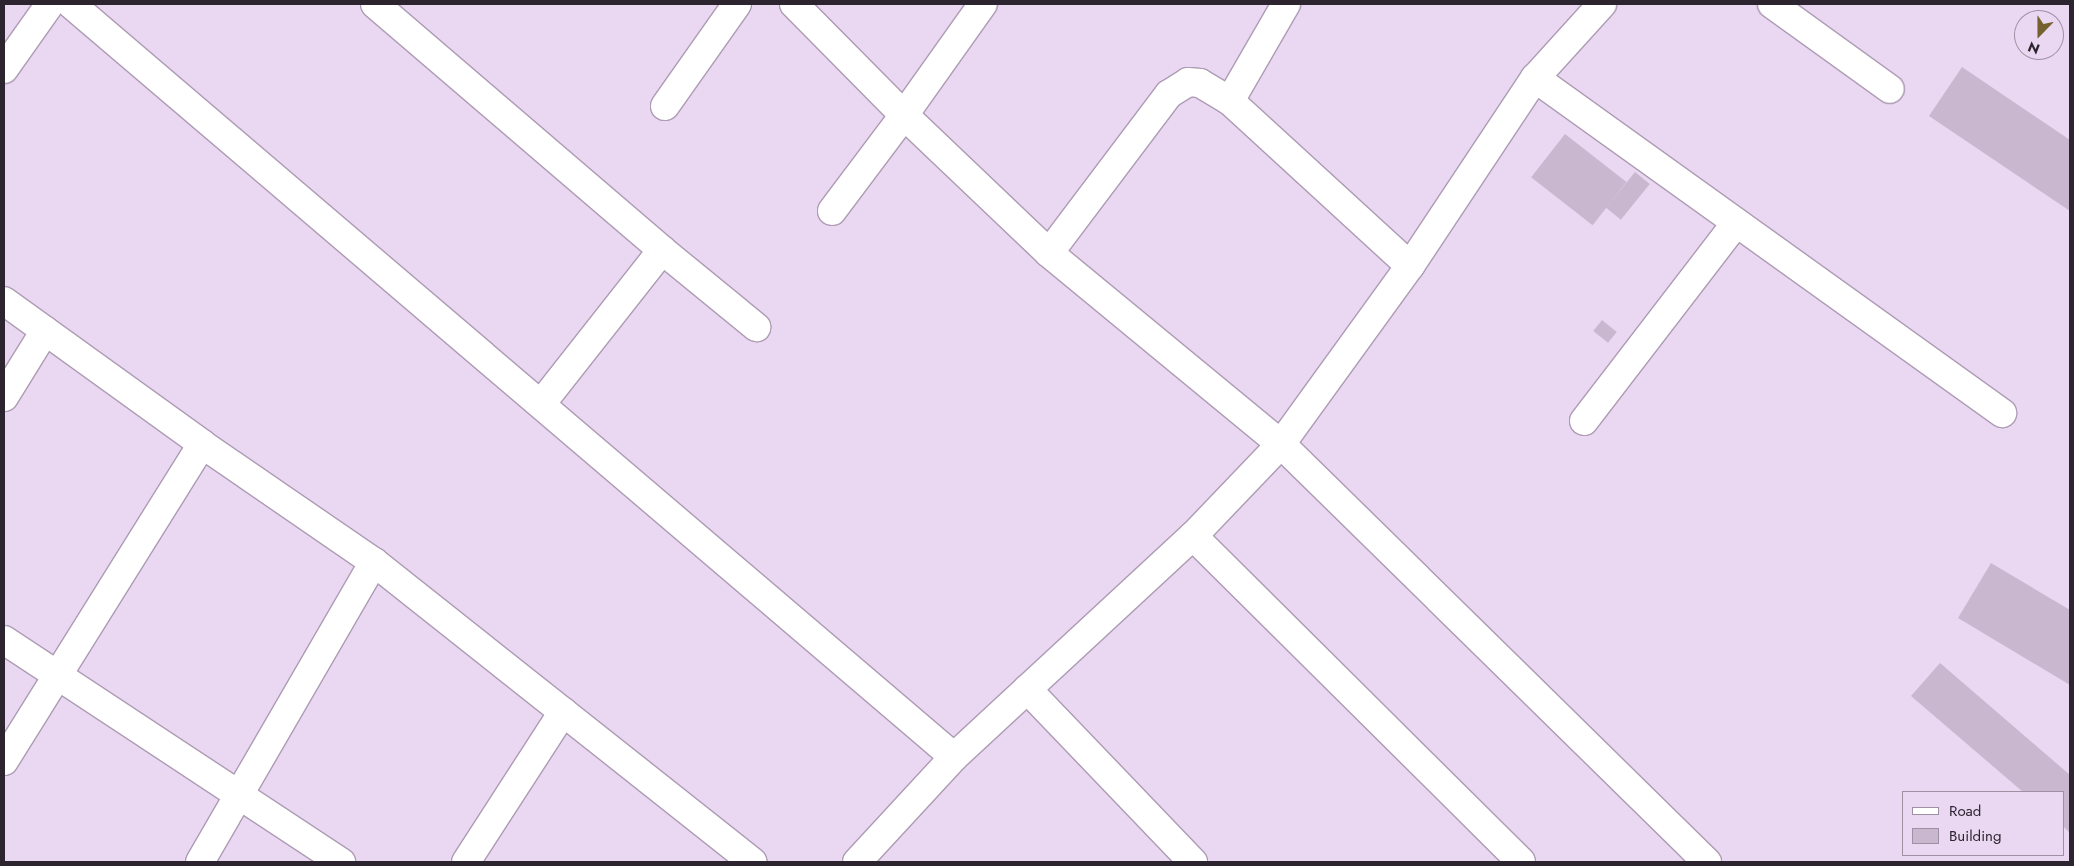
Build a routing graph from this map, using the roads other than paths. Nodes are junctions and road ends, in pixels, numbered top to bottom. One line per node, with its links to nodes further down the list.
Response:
1 (50, 4): 10 (street)
2 (71, 4): 25 (street)
3 (375, 4): 18 (street)
4 (737, 4): 14 (street)
5 (794, 4): 15 (street)
6 (982, 4): 15 (street)
7 (1286, 4): 13 (street)
8 (1602, 4): 11 (street)
9 (1772, 4): 12 (street)
10 (4, 69)
11 (1535, 78): 17 (street); 20 (street)
12 (1890, 89)
13 (1230, 101): 19 (street); 20 (street)
14 (665, 106)
15 (904, 116): 16 (street); 19 (street)
16 (832, 211)
17 (1736, 223): 26 (street); 27 (street)
18 (662, 250): 22 (street); 25 (street)
19 (1049, 252): 29 (street)
20 (1410, 266): 29 (street)
21 (4, 301): 23 (street)
22 (756, 326)
23 (46, 331): 24 (street); 28 (street)
24 (4, 397)
25 (541, 404): 36 (street)
26 (2002, 413)
27 (1584, 421)
28 (202, 444): 31 (street); 33 (street)
29 (1281, 444): 30 (street); 46 (street)
30 (1193, 536): 34 (street); 45 (street)
31 (374, 562): 35 (street); 38 (street)
32 (4, 640): 33 (street)
33 (57, 675): 37 (street); 38 (street)
34 (1027, 690): 36 (street); 44 (street)
35 (562, 712): 42 (street); 43 (street)
36 (954, 756): 39 (street)
37 (4, 761)
38 (240, 796): 40 (street); 41 (street)
39 (860, 861)
40 (200, 862)
41 (341, 862)
42 (466, 862)
43 (752, 862)
44 (1193, 862)
45 (1521, 862)
46 (1707, 862)

